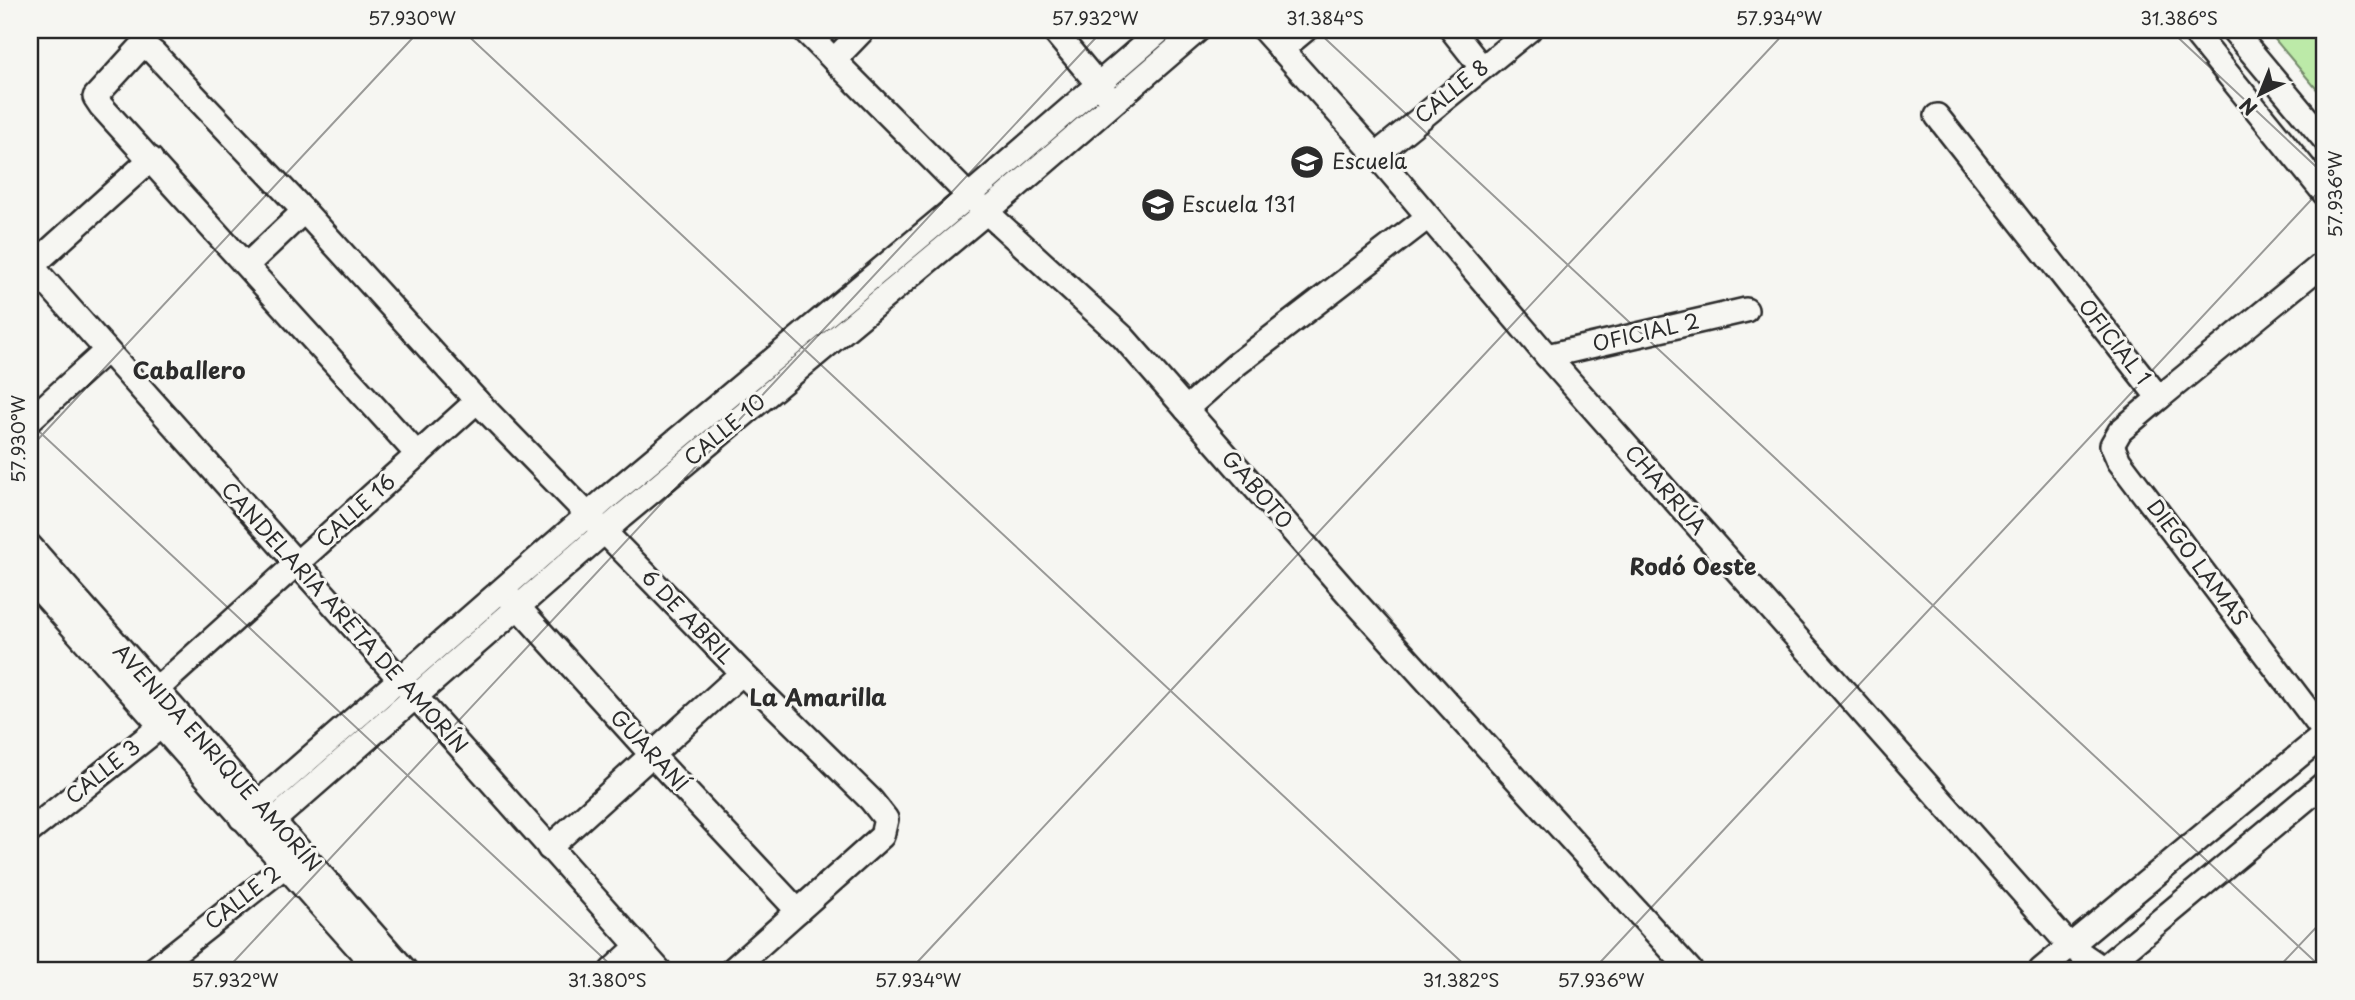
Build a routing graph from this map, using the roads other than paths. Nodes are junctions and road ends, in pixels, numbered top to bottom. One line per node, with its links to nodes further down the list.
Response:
1 (804, 30): 13 (street, GABOTO)
2 (863, 30): 13 (street)
3 (1053, 30): 15 (street)
4 (1161, 30): 15 (street, CALLE 10)
5 (1198, 30): 16 (street, CALLE 10)
6 (1264, 30): 12 (street, CHARRÚA)
7 (1305, 30): 12 (street)
8 (1452, 30): 14 (street)
9 (1528, 30): 14 (street, CALLE 8)
10 (2234, 30): 18 (street)
11 (2198, 32): 21 (street)
12 (1281, 50): 19 (street, CHARRÚA)
13 (834, 60): 22 (street, GABOTO)
14 (1482, 68): 19 (street, CALLE 8)
15 (1098, 84): 16 (street); 22 (street, CALLE 10)
16 (1114, 102): 24 (street, CALLE 10)
17 (1937, 116): 32 (street, OFICIAL 1)
18 (2325, 140)
19 (1376, 155): 25 (street, CHARRÚA)
20 (151, 159): 23 (street, 6 DE ABRIL); 27 (street); 28 (street)
21 (2325, 194)
22 (970, 196): 24 (street, GABOTO); 37 (street, CALLE 10)
23 (304, 211): 27 (street); 33 (street, 6 DE ABRIL)
24 (988, 211): 34 (street, GABOTO); 37 (street, CALLE 10)
25 (1428, 217): 31 (street, CHARRÚA); 34 (street)
26 (2325, 262): 32 (street, OFICIAL 1)
27 (247, 265): 36 (street)
28 (30, 266): 30 (street, CANDELARIA ARETA DE AMORÍN)
29 (1746, 310): 31 (street, OFICIAL 2)
30 (106, 351): 35 (street); 39 (street, CANDELARIA ARETA DE AMORÍN)
31 (1547, 356): 54 (street, CHARRÚA)
32 (2159, 398): 46 (street, DIEGO LAMAS)
33 (478, 401): 36 (street, CALLE 16); 37 (street, 6 DE ABRIL)
34 (1185, 409): 62 (street, GABOTO)
35 (30, 420)
36 (418, 455): 39 (street, CALLE 16)
37 (596, 523): 41 (street, CALLE 10); 42 (street, 6 DE ABRIL)
38 (30, 546): 40 (street, AVENIDA ENRIQUE AMORÍN)
39 (296, 565): 43 (street, CANDELARIA ARETA DE AMORÍN); 44 (street, CALLE 16)
40 (35, 578): 44 (street, AVENIDA ENRIQUE AMORÍN)
41 (510, 598): 43 (street, CALLE 10); 47 (street, GUARANÍ)
42 (742, 673): 47 (street); 53 (street, 6 DE ABRIL)
43 (406, 688): 49 (street, CALLE 10); 51 (street, CANDELARIA ARETA DE AMORÍN)
44 (148, 697): 45 (street, AVENIDA ENRIQUE AMORÍN)
45 (168, 720): 49 (street, AVENIDA ENRIQUE AMORÍN); 50 (street, CALLE 3)
46 (2325, 734): 54 (street)
47 (652, 755): 51 (street); 53 (street, GUARANÍ)
48 (2325, 783): 64 (street)
49 (256, 819): 52 (street, AVENIDA ENRIQUE AMORÍN)
50 (30, 831)
51 (549, 848): 55 (street, CANDELARIA ARETA DE AMORÍN)
52 (292, 860): 56 (street, CALLE 2); 57 (street, AVENIDA ENRIQUE AMORÍN); 58 (street, AVENIDA ENRIQUE AMORÍN)
53 (798, 911): 61 (street)
54 (2070, 946): 63 (street); 64 (street, CHARRÚA)
55 (637, 947): 59 (street); 60 (street, CANDELARIA ARETA DE AMORÍN)
56 (152, 970)
57 (378, 970)
58 (405, 970)
59 (612, 970)
60 (659, 970)
61 (732, 970)
62 (1690, 970)
63 (2041, 970)
64 (2103, 970)

